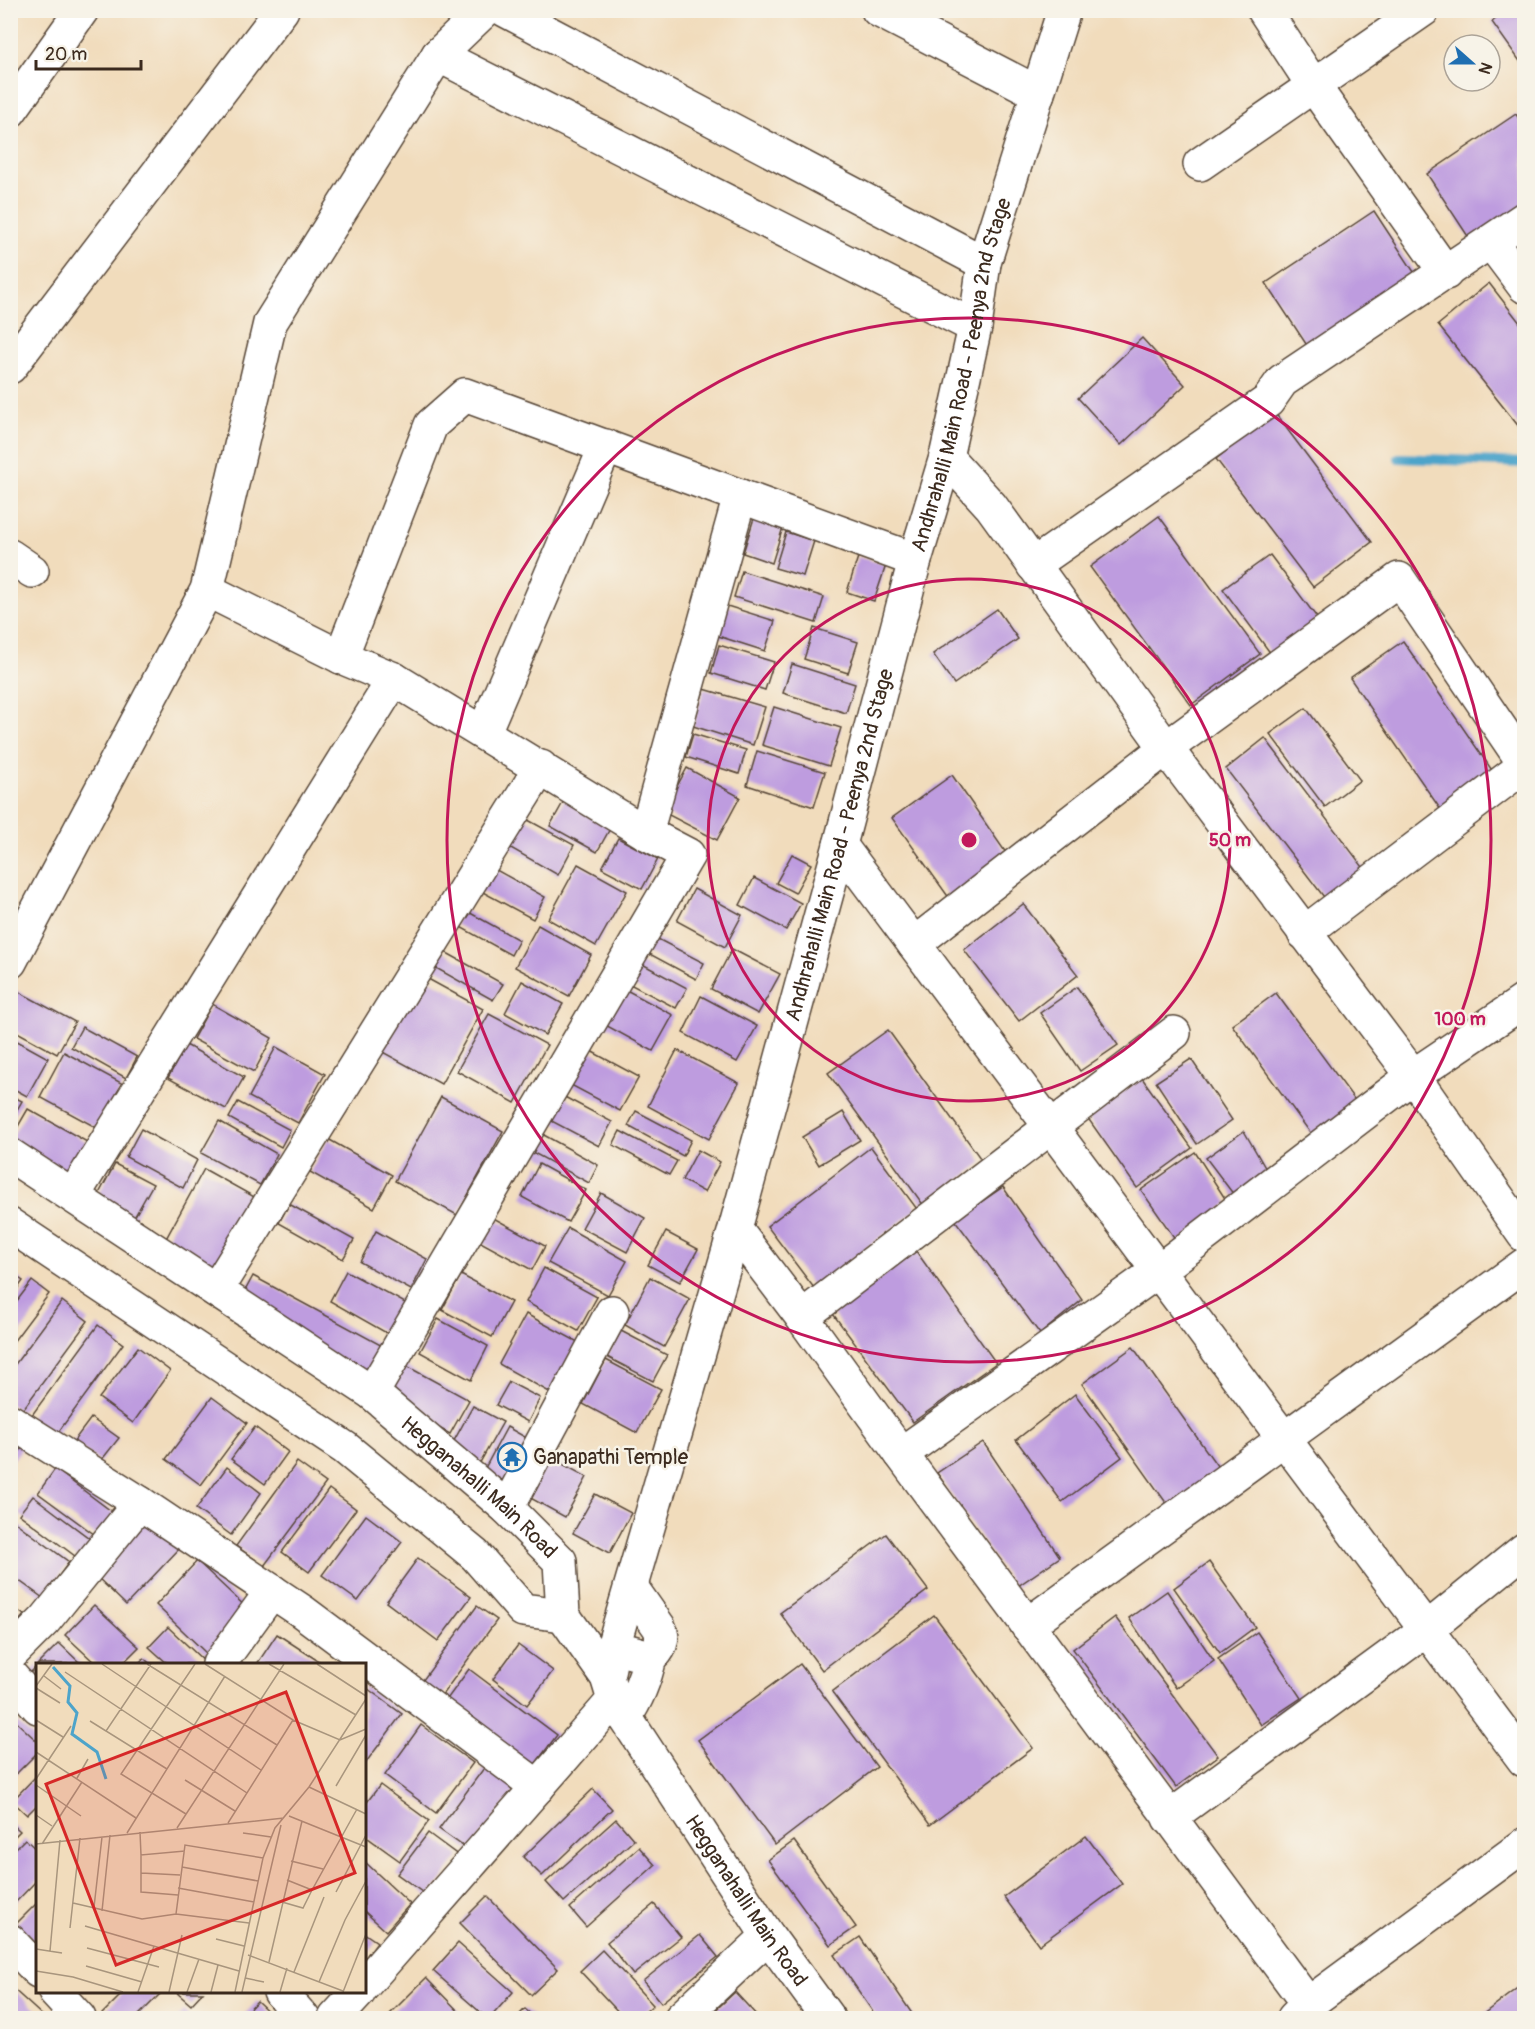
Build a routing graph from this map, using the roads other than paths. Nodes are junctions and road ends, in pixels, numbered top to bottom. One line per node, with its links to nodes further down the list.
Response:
1 (82, 10): 12 (street)
2 (282, 10): 20 (street)
3 (485, 10): 9 (street)
4 (506, 10): 16 (street)
5 (878, 10): 11 (street)
6 (1064, 10): 11 (street, Andhrahalli Main Road - Peenya 2nd Stage)
7 (1264, 10): 10 (street)
8 (1423, 10): 10 (street)
9 (438, 56): 19 (street); 27 (street)
10 (1314, 85): 13 (street); 17 (street)
11 (1038, 93): 16 (street, Andhrahalli Main Road - Peenya 2nd Stage)
12 (10, 111)
13 (1200, 164)
14 (1524, 219): 15 (street)
15 (1491, 242): 17 (street); 18 (street)
16 (984, 263): 19 (street, Andhrahalli Main Road - Peenya 2nd Stage)
17 (1446, 273): 26 (street)
18 (1524, 286)
19 (975, 327): 23 (street, Andhrahalli Main Road - Peenya 2nd Stage)
20 (21, 330): 21 (street)
21 (10, 367)
22 (606, 446): 24 (street); 28 (street); 30 (street)
23 (946, 457): 25 (street, Andhrahalli Main Road - Peenya 2nd Stage); 26 (street)
24 (740, 496): 25 (street); 34 (street)
25 (915, 560): 35 (street, Andhrahalli Main Road - Peenya 2nd Stage)
26 (1033, 566): 31 (street)
27 (207, 590): 28 (street); 38 (street)
28 (341, 657): 29 (street)
29 (394, 679): 30 (street); 44 (street)
30 (484, 732): 33 (street)
31 (1166, 748): 32 (street); 36 (street); 37 (street)
32 (1524, 764): 36 (street)
33 (541, 767): 34 (street); 50 (street)
34 (646, 833): 53 (street)
35 (840, 845): 37 (street); 46 (street, Andhrahalli Main Road - Peenya 2nd Stage)
36 (1304, 933): 41 (street)
37 (914, 944): 42 (street)
38 (10, 962)
39 (1524, 1001): 41 (street)
40 (1174, 1033): 42 (street)
41 (1413, 1076): 47 (street); 49 (street)
42 (1051, 1128): 49 (street); 52 (street)
43 (10, 1155): 44 (street, Hegganahalli Main Road)
44 (74, 1196): 50 (street, Hegganahalli Main Road)
45 (10, 1225): 62 (street)
46 (735, 1229): 52 (street); 60 (street, Andhrahalli Main Road - Peenya 2nd Stage)
47 (1524, 1235)
48 (1524, 1264): 55 (street)
49 (1158, 1271): 55 (street); 56 (street)
50 (216, 1290): 53 (street, Hegganahalli Main Road)
51 (612, 1312): 58 (street)
52 (802, 1317): 56 (street)
53 (372, 1393): 58 (street, Hegganahalli Main Road)
54 (10, 1421): 57 (street)
55 (1284, 1439): 63 (street); 64 (street)
56 (901, 1454): 63 (street)
57 (140, 1503): 61 (street); 65 (street)
58 (507, 1508): 62 (street, Hegganahalli Main Road)
59 (1524, 1550): 64 (street)
60 (631, 1587): 66 (street); 69 (street, Andhrahalli Main Road - Peenya 2nd Stage)
61 (272, 1592): 67 (street); 72 (street)
62 (563, 1615): 69 (street, Hegganahalli Main Road)
63 (1027, 1625): 73 (street)
64 (1427, 1629): 71 (street); 73 (street)
65 (10, 1655)
66 (650, 1657): 69 (street); 69 (street)
67 (220, 1663)
68 (10, 1675): 70 (street)
69 (615, 1685): 72 (street); 75 (street, Hegganahalli Main Road)
70 (36, 1705)
71 (1524, 1761)
72 (538, 1787): 78 (street)
73 (1169, 1818): 82 (street)
74 (1524, 1845): 82 (street)
75 (768, 1936): 86 (street); 87 (street, Hegganahalli Main Road)
76 (10, 1941): 77 (street)
77 (36, 1969)
78 (366, 1983)
79 (57, 1993): 83 (street)
80 (281, 1993): 84 (street)
81 (358, 1993): 85 (street)
82 (1301, 2011)
83 (80, 2019)
84 (303, 2019)
85 (335, 2019)
86 (681, 2019)
87 (828, 2019)

